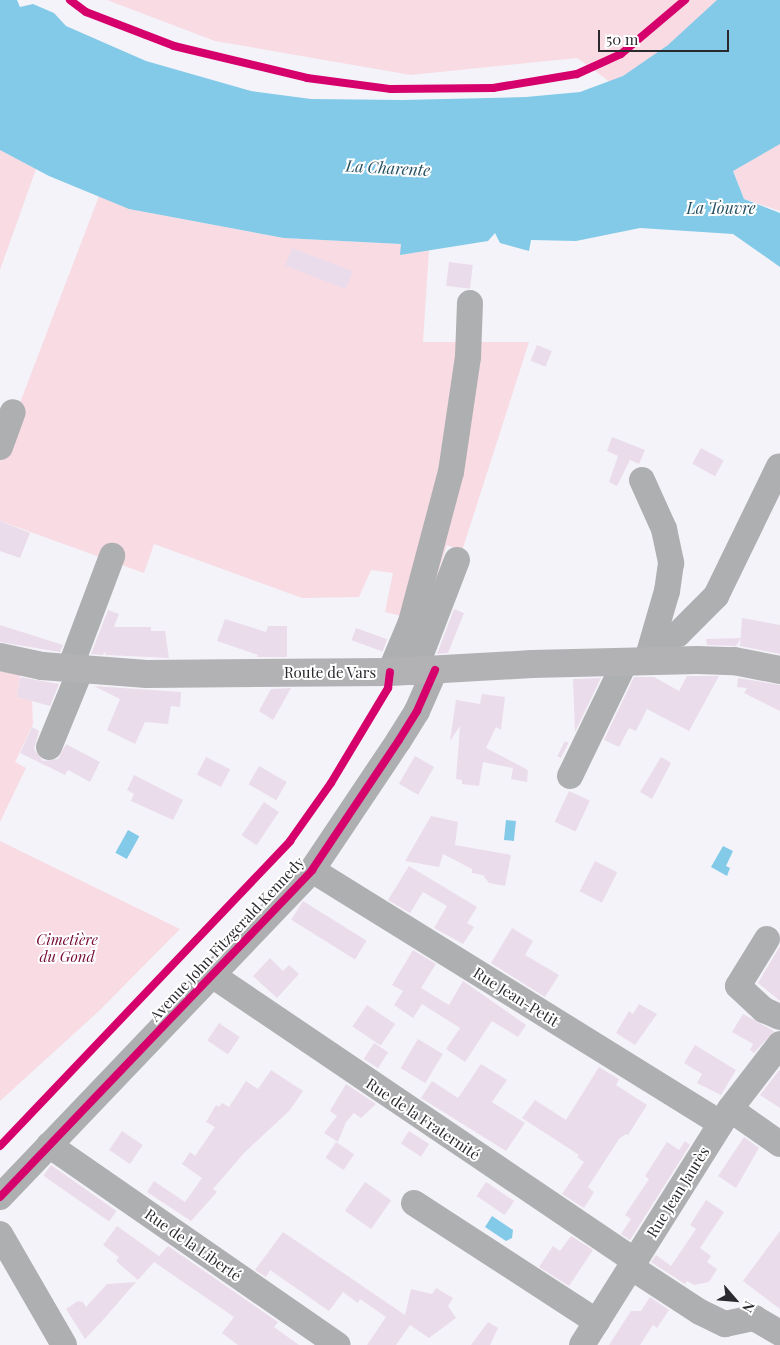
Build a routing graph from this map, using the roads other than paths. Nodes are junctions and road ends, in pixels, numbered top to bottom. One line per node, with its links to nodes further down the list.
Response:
1 (470, 303): 12 (street)
2 (13, 412): 3 (street)
3 (0, 447)
4 (779, 466): 8 (street)
5 (642, 480): 8 (street)
6 (112, 556): 10 (street)
7 (457, 560): 12 (street)
8 (642, 654): 11 (main road, Route de Vars); 12 (main road, Route de Vars); 14 (street)
9 (0, 657): 10 (main road, Route de Vars)
10 (76, 668): 12 (main road, Route de Vars); 13 (street)
11 (780, 670)
12 (413, 671): 15 (street, Avenue John Fitzgerald Kennedy)
13 (49, 747)
14 (570, 776)
15 (312, 870): 17 (street, Avenue John Fitzgerald Kennedy); 20 (street, Rue Jean-Petit)
16 (767, 939): 18 (street)
17 (212, 975): 22 (street, Avenue John Fitzgerald Kennedy); 26 (street, Rue de la Fraternité)
18 (780, 1016)
19 (780, 1044): 20 (street, Rue Jean Jaurès)
20 (725, 1116): 21 (street, Rue Jean-Petit); 26 (street, Rue Jean Jaurès)
21 (780, 1144)
22 (49, 1145): 23 (street, Avenue John Fitzgerald Kennedy); 31 (street, Rue de la Liberté)
23 (0, 1197)
24 (414, 1203): 27 (street)
25 (0, 1234): 30 (street)
26 (633, 1264): 27 (street, Rue Jean Jaurès); 29 (street, Rue de la Fraternité)
27 (597, 1322): 32 (street, Rue Jean Jaurès)
28 (780, 1333): 29 (street)
29 (722, 1334)
30 (64, 1345)
31 (338, 1345)
32 (582, 1345)

